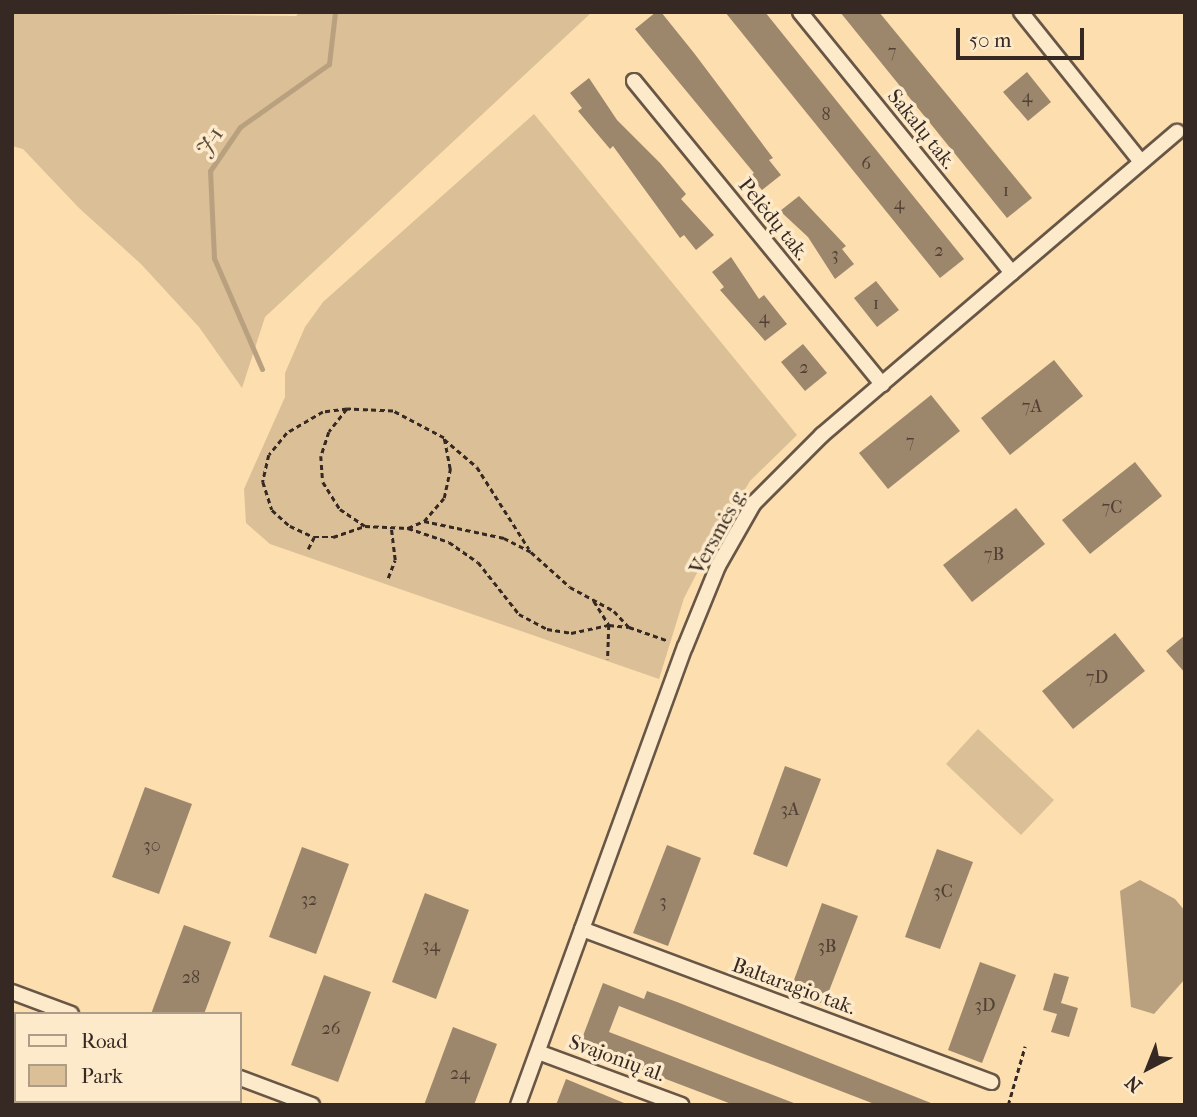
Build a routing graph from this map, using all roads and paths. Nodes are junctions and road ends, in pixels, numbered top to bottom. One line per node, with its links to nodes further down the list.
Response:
1 (800, 12): 6 (street, Sakalų tak.)
2 (1021, 12): 5 (street)
3 (634, 81): 7 (street, Pelėdų tak.)
4 (1177, 132): 5 (street, Versmės g.)
5 (1141, 162): 6 (street, Versmės g.)
6 (1012, 273): 7 (street, Versmės g.)
7 (882, 384): 21 (street, Versmės g.)
8 (347, 409): 9 (path); 11 (path); 14 (path)
9 (443, 438): 10 (path); 16 (path)
10 (424, 521): 13 (path); 16 (path)
11 (365, 526): 12 (path); 14 (path)
12 (391, 527): 13 (path); 17 (path)
13 (408, 528): 19 (path)
14 (314, 537): 15 (path)
15 (308, 549)
16 (531, 552): 18 (path)
17 (388, 578)
18 (589, 596): 19 (path); 20 (path)
19 (609, 625): 20 (path); 22 (path)
20 (629, 627): 21 (path)
21 (685, 647): 23 (street, Versmės g.)
22 (608, 659)
23 (582, 929): 27 (street, Versmės g.); 29 (street, Baltaragio tak.)
24 (12, 992): 25 (street)
25 (66, 1012)
26 (1025, 1046): 33 (path)
27 (538, 1052): 31 (street, Versmės g.); 32 (street, Svajonių al.)
28 (242, 1078): 30 (street)
29 (991, 1082)
30 (312, 1105)
31 (518, 1105)
32 (681, 1105)
33 (1008, 1105)

